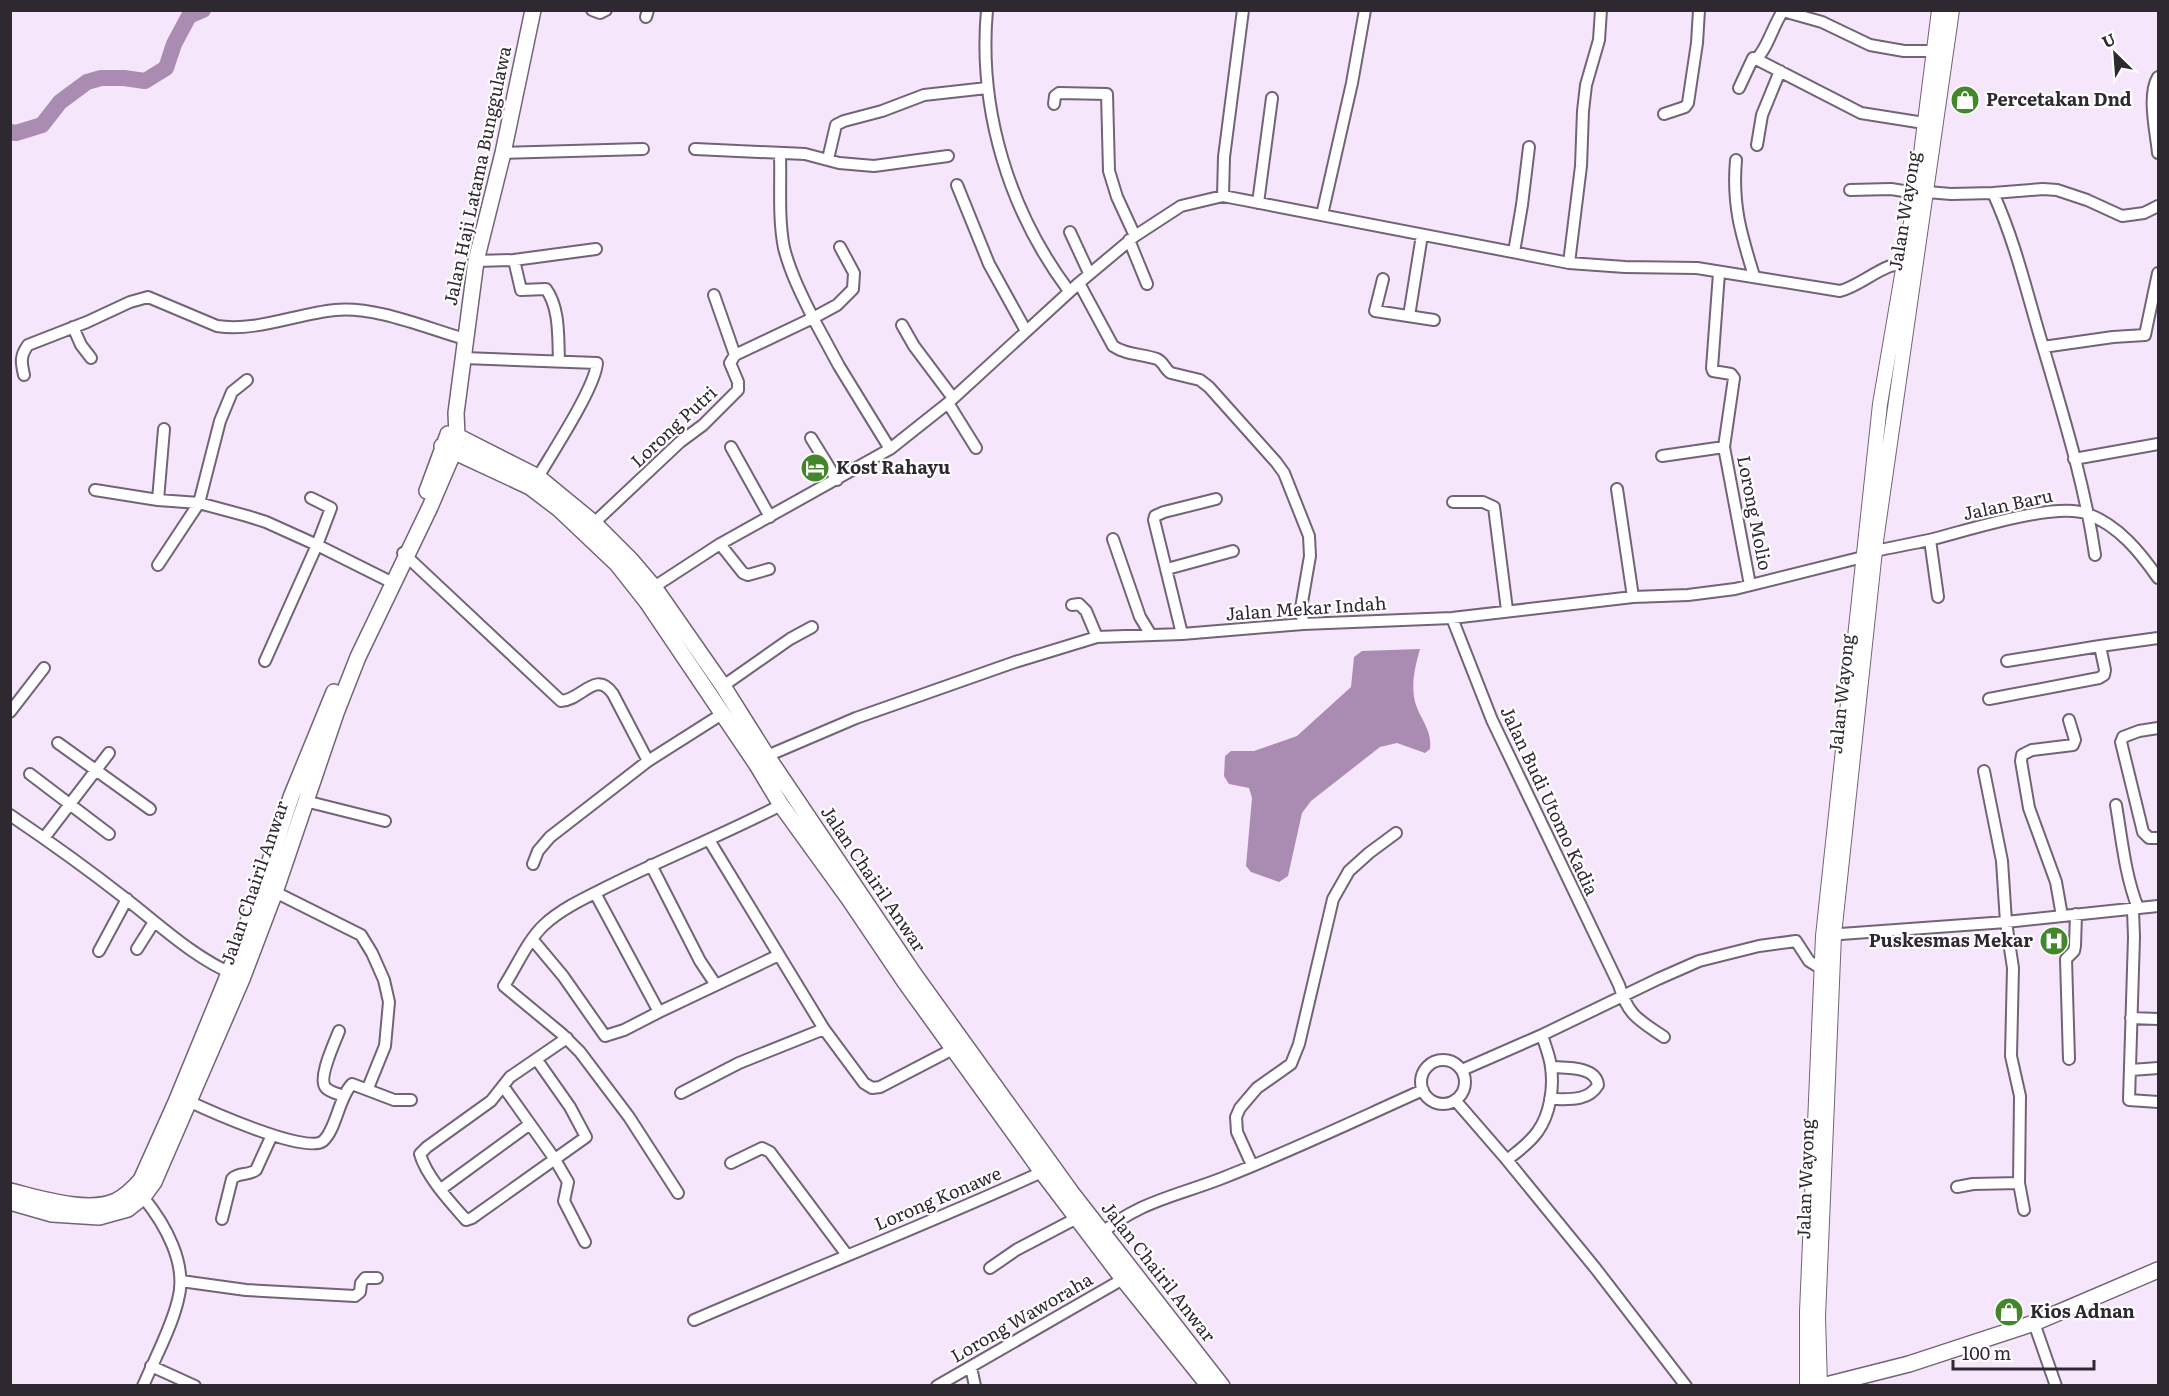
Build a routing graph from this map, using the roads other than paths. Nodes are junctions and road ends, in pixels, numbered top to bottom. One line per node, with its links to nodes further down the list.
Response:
1 (533, 10): 27 (main road, Jalan Haji Latama Bunggulawa)
2 (592, 10): 3 (street)
3 (606, 10)
4 (987, 10): 16 (street)
5 (1244, 10): 37 (street)
6 (1365, 10): 40 (street)
7 (1601, 10): 49 (street)
8 (1699, 10): 21 (street)
9 (1939, 10): 12 (street, Jalan Wayong)
10 (1952, 10): 20 (street, Jalan Wayong)
11 (1783, 11): 12 (street); 13 (street)
12 (1934, 51): 20 (street, Jalan Wayong)
13 (1756, 59): 14 (street); 17 (street)
14 (1780, 71): 22 (street); 23 (street)
15 (2158, 77): 28 (street)
16 (987, 88): 31 (street); 58 (street)
17 (1739, 88)
18 (1272, 98): 38 (street)
19 (1054, 104): 43 (street)
20 (1932, 106): 22 (street, Jalan Wayong); 35 (street, Jalan Wayong)
21 (1664, 114)
22 (1924, 123): 35 (street, Jalan Wayong)
23 (1757, 145)
24 (1529, 147): 46 (street)
25 (643, 149): 27 (street)
26 (695, 149): 29 (street)
27 (502, 153): 48 (main road, Jalan Haji Latama Bunggulawa)
28 (2158, 153)
29 (780, 155): 31 (street); 61 (street)
30 (948, 156): 31 (street)
31 (828, 159)
32 (1736, 160): 54 (street)
33 (957, 185): 65 (street)
34 (1850, 190): 35 (street)
35 (1921, 192): 36 (street); 50 (street, Jalan Wayong)
36 (1993, 193): 39 (street); 69 (street)
37 (1223, 196): 38 (street); 43 (street)
38 (1258, 204): 40 (street)
39 (2158, 206)
40 (1322, 214): 42 (street)
41 (1070, 232): 51 (street)
42 (1422, 235): 46 (street); 60 (street)
43 (1132, 238): 51 (street); 57 (street)
44 (840, 247): 61 (street)
45 (596, 249): 47 (street)
46 (1514, 252): 49 (street)
47 (514, 260): 48 (street); 73 (street)
48 (476, 261): 68 (main road, Jalan Haji Latama Bunggulawa)
49 (1569, 263): 52 (street)
50 (1909, 264): 54 (street); 77 (street, Jalan Wayong); 78 (street, Jalan Wayong)
51 (1089, 273): 56 (street)
52 (1719, 273): 54 (street); 84 (street, Lorong Molio)
53 (2158, 273): 66 (street)
54 (1754, 276)
55 (1383, 279): 60 (street)
56 (1079, 282): 58 (street); 121 (street)
57 (1147, 284)
58 (1069, 291): 65 (street)
59 (714, 295): 70 (street)
60 (1409, 316): 62 (street)
61 (813, 318): 70 (street); 86 (street)
62 (1434, 320)
63 (902, 326): 76 (street)
64 (73, 327): 68 (street); 71 (street); 74 (street)
65 (1026, 331): 76 (street)
66 (2145, 335): 67 (street); 69 (street)
67 (2158, 336)
68 (465, 339): 72 (main road, Jalan Haji Latama Bunggulawa)
69 (2043, 347): 88 (street)
70 (735, 355): 100 (street, Lorong Putri)
71 (91, 358)
72 (464, 358): 73 (street); 80 (main road, Jalan Haji Latama Bunggulawa)
73 (559, 361): 89 (street)
74 (24, 375)
75 (247, 380): 97 (street)
76 (951, 401): 85 (street); 86 (street)
77 (1880, 404): 78 (street); 107 (street, Jalan Wayong)
78 (1895, 405): 107 (street, Jalan Wayong)
79 (164, 429): 95 (street)
80 (451, 438): 89 (main road, Jalan Chairil Anwar); 106 (main road, Jalan Chairil Anwar); 134 (main road, Jalan Chairil Anwar)
81 (811, 438): 90 (street)
82 (2158, 444): 88 (street)
83 (731, 447): 99 (street)
84 (1724, 447): 87 (street, Lorong Molio); 114 (street, Lorong Molio)
85 (976, 448)
86 (890, 449): 90 (street)
87 (1662, 456)
88 (2074, 459): 98 (street)
89 (538, 477): 100 (main road, Jalan Chairil Anwar)
90 (837, 480): 99 (street)
91 (1617, 489): 116 (street)
92 (94, 490): 95 (street)
93 (311, 498): 104 (street)
94 (1216, 499): 111 (street)
95 (158, 500): 97 (street)
96 (1453, 502): 119 (street)
97 (199, 503): 104 (street); 109 (street)
98 (2089, 515): 102 (street, Jalan Baru); 108 (street); 112 (street, Jalan Baru)
99 (770, 517): 103 (street)
100 (594, 524): 115 (main road, Jalan Chairil Anwar)
101 (1113, 539): 124 (street)
102 (1930, 540): 107 (street, Jalan Baru); 117 (street)
103 (720, 544): 110 (street); 115 (street)
104 (317, 545): 113 (street); 128 (street)
105 (1233, 551): 111 (street)
106 (403, 553): 113 (main road, Jalan Chairil Anwar); 140 (street); 144 (main road, Jalan Chairil Anwar)
107 (1869, 554): 114 (street, Jalan Mekar Indah); 168 (street, Jalan Wayong)
108 (2095, 555)
109 (158, 566)
110 (769, 569)
111 (1167, 569): 123 (street)
112 (2158, 578)
113 (387, 580): 174 (main road, Jalan Chairil Anwar)
114 (1750, 585): 116 (street, Jalan Mekar Indah)
115 (654, 587): 131 (main road, Jalan Chairil Anwar)
116 (1633, 597): 119 (street, Jalan Mekar Indah)
117 (1938, 597)
118 (1072, 605): 125 (street)
119 (1507, 610): 120 (street, Jalan Mekar Indah)
120 (1452, 618): 121 (street, Jalan Mekar Indah); 176 (street, Jalan Budi Utomo Kadia)
121 (1303, 624): 123 (street, Jalan Mekar Indah)
122 (812, 627): 131 (street)
123 (1182, 634): 124 (street, Jalan Mekar Indah)
124 (1151, 635): 125 (street, Jalan Mekar Indah)
125 (1097, 637): 139 (street, Jalan Mekar Indah)
126 (2158, 638): 127 (street)
127 (2100, 646): 129 (street); 132 (street)
128 (265, 661)
129 (2007, 661)
130 (44, 668): 133 (street)
131 (723, 686): 139 (main road, Jalan Chairil Anwar)
132 (1989, 699)
133 (10, 712)
134 (722, 714): 140 (street); 146 (main road, Jalan Chairil Anwar)
135 (2069, 720): 165 (street)
136 (2158, 728): 154 (street)
137 (58, 743): 141 (street)
138 (109, 753): 141 (street)
139 (767, 756): 156 (main road, Jalan Chairil Anwar)
140 (648, 761): 157 (street)
141 (94, 769): 145 (street); 148 (street)
142 (1984, 771): 167 (street)
143 (30, 774): 145 (street)
144 (305, 801): 150 (street); 159 (main road, Jalan Chairil Anwar)
145 (69, 803): 152 (street); 153 (street)
146 (781, 805): 155 (street); 156 (main road, Jalan Chairil Anwar)
147 (2116, 805): 163 (street)
148 (150, 809)
149 (10, 816): 153 (street)
150 (385, 822)
151 (1396, 833): 207 (street)
152 (109, 834)
153 (44, 838): 161 (street)
154 (2158, 838)
155 (709, 840): 158 (street); 172 (street)
156 (820, 848): 185 (main road, Jalan Chairil Anwar); 219 (main road, Jalan Chairil Anwar)
157 (533, 864)
158 (651, 865): 160 (street); 175 (street)
159 (275, 892): 174 (main road, Jalan Chairil Anwar); 193 (street)
160 (595, 893): 169 (street); 177 (street)
161 (127, 899): 166 (street); 171 (street)
162 (2158, 906): 163 (street)
163 (2135, 909): 164 (street); 178 (street)
164 (2076, 914): 165 (street); 186 (street)
165 (2062, 916): 167 (street)
166 (154, 922): 170 (street); 174 (street)
167 (2006, 922): 168 (street); 209 (street)
168 (1829, 935): 173 (street, Jalan Wayong); 239 (street, Jalan Wayong)
169 (532, 939): 177 (street); 184 (street)
170 (137, 949)
171 (99, 951)
172 (779, 955): 175 (street); 180 (street)
173 (1822, 969): 176 (street); 238 (street, Jalan Wayong)
174 (236, 976): 197 (main road, Jalan Chairil Anwar)
175 (716, 985): 177 (street)
176 (1622, 996): 182 (street); 183 (street, Jalan Budi Utomo Kadia)
177 (659, 1012)
178 (2132, 1018): 179 (street); 190 (street)
179 (2158, 1019)
180 (824, 1029): 185 (street); 195 (street)
181 (339, 1031): 196 (street)
182 (1542, 1035): 188 (street); 191 (street)
183 (1664, 1037)
184 (567, 1038): 187 (street); 213 (street)
185 (953, 1049): 208 (main road, Jalan Chairil Anwar)
186 (2068, 1059)
187 (537, 1060): 192 (street); 204 (street)
188 (1551, 1067): 200 (street); 200 (street)
189 (2158, 1068): 190 (street)
190 (2131, 1070): 201 (street)
191 (1462, 1071): 194 (street); 199 (street)
192 (503, 1086): 202 (street); 211 (street)
193 (368, 1089): 196 (street); 198 (street)
194 (1423, 1090): 199 (street); 207 (street)
195 (681, 1093)
196 (344, 1096): 203 (street)
197 (184, 1099): 203 (street); 212 (main road, Jalan Chairil Anwar); 214 (main road, Jalan Chairil Anwar)
198 (411, 1100)
199 (1455, 1100): 205 (street)
200 (1550, 1100): 205 (street)
201 (2158, 1102)
202 (530, 1124): 204 (street); 211 (street)
203 (272, 1135): 218 (street)
204 (554, 1158): 211 (street); 220 (street)
205 (1507, 1160): 237 (street)
206 (731, 1163): 221 (street)
207 (1252, 1165): 219 (street)
208 (1042, 1172): 217 (main road, Jalan Chairil Anwar); 221 (street, Lorong Konawe)
209 (2019, 1183): 210 (street); 216 (street)
210 (1957, 1187)
211 (441, 1189)
212 (10, 1191)
213 (678, 1193)
214 (143, 1197): 215 (main road, Jalan Chairil Anwar); 226 (street)
215 (10, 1202)
216 (2024, 1210)
217 (1077, 1218): 219 (main road, Jalan Chairil Anwar); 222 (street)
218 (222, 1219)
219 (1098, 1235): 225 (main road, Jalan Chairil Anwar); 236 (main road, Jalan Chairil Anwar)
220 (585, 1242)
221 (847, 1255): 227 (street, Lorong Konawe)
222 (990, 1268)
223 (2158, 1270): 228 (main road)
224 (377, 1278): 226 (street)
225 (1123, 1279): 230 (street, Lorong Waworaha); 231 (main road, Jalan Chairil Anwar)
226 (181, 1281): 229 (street)
227 (694, 1320)
228 (2034, 1323): 239 (main road); 240 (street)
229 (151, 1366): 232 (street); 233 (street)
230 (971, 1367): 234 (street, Lorong Waworaha); 235 (street)
231 (1206, 1385)
232 (143, 1386)
233 (195, 1386)
234 (937, 1386)
235 (975, 1386)
236 (1222, 1386)
237 (1686, 1386)
238 (1807, 1386)
239 (1821, 1386)
240 (2056, 1386)

